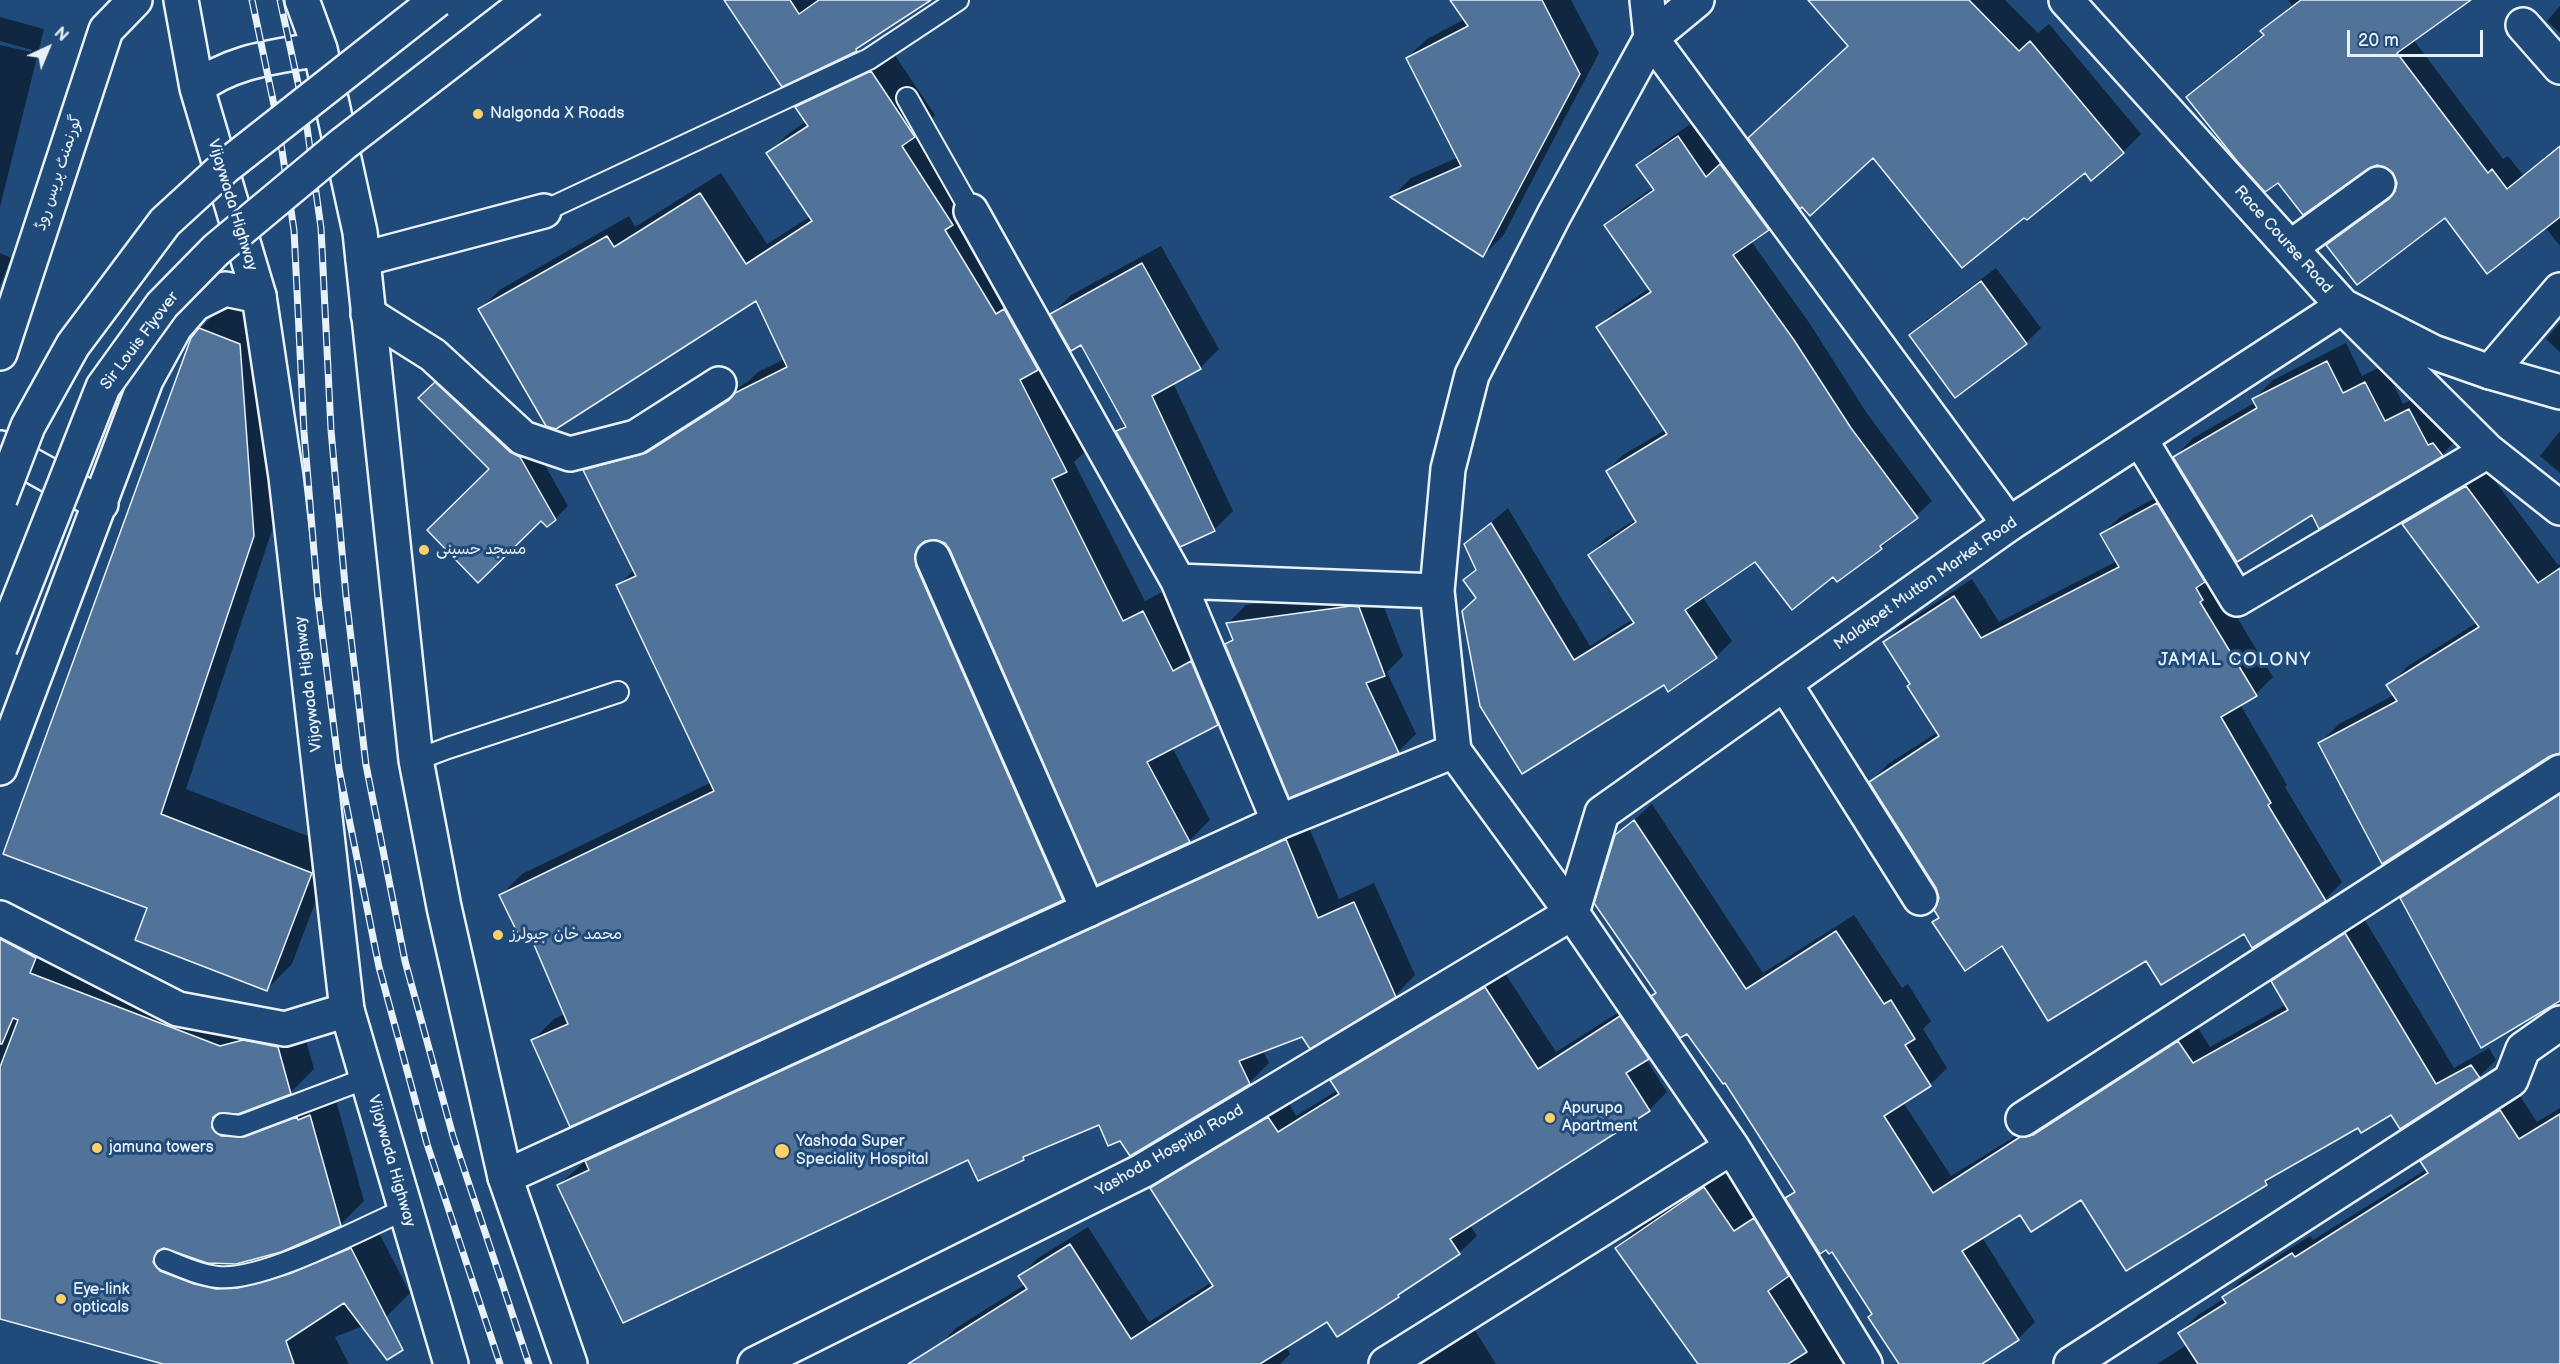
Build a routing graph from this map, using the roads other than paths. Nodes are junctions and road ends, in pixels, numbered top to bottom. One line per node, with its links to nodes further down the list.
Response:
1 (302, 0): 12 (main road)
2 (437, 0): 32 (main road, bridge)
3 (530, 0): 39 (main road, Sir Louis Flyover, bridge)
4 (958, 0): 17 (lane)
5 (1647, 0): 11 (main road)
6 (1697, 0): 11 (main road)
7 (2066, 0): 19 (main road, Race Course Road)
8 (134, 1): 25 (main road, گورنمنٹ پریس روڈ)
9 (189, 2): 14 (main road, Vijaywada Highway)
10 (2523, 25): 13 (main road)
11 (1651, 38): 35 (main road); 38 (main road)
12 (320, 50): 14 (main road); 20 (main road)
13 (2560, 67)
14 (197, 88): 22 (main road, Vijaywada Highway)
15 (907, 98): 18 (lane)
16 (2378, 184): 19 (main road)
17 (544, 211): 20 (main road)
18 (971, 211): 37 (main road)
19 (2291, 247): 23 (main road, Race Course Road)
20 (363, 259): 24 (main road)
21 (2560, 290): 26 (main road)
22 (259, 296): 33 (main road); 51 (main road, Vijaywada Highway)
23 (2343, 306): 26 (main road, Race Course Road); 29 (main road, Malakpet Mutton Market Road); 31 (main road)
24 (368, 314): 27 (main road); 43 (main road)
25 (0, 353)
26 (2490, 372): 28 (main road, Race Course Road)
27 (719, 384)
28 (2560, 392)
29 (2140, 439): 31 (main road); 35 (main road, Malakpet Mutton Market Road)
30 (0, 448): 33 (main road)
31 (2488, 452): 34 (main road)
32 (0, 499)
33 (101, 504): 44 (main road)
34 (2560, 508)
35 (2010, 524): 40 (main road, Malakpet Mutton Market Road)
36 (933, 558): 48 (main road)
37 (1178, 581): 38 (main road); 46 (main road)
38 (1437, 591): 42 (main road)
39 (0, 648)
40 (1785, 684): 47 (main road); 49 (main road, Malakpet Mutton Market Road)
41 (618, 692): 43 (lane)
42 (1454, 751): 46 (main road); 49 (main road)
43 (416, 760): 57 (main road)
44 (0, 768)
45 (2560, 772): 54 (main road)
46 (1280, 822): 48 (main road)
47 (1920, 898)
48 (1088, 910): 57 (main road)
49 (1572, 913): 56 (main road); 62 (main road, Yashoda Hospital Road)
50 (0, 918): 51 (main road)
51 (347, 1010): 53 (main road, Vijaywada Highway)
52 (2560, 1023): 65 (main road)
53 (367, 1078): 55 (lane); 58 (main road, Vijaywada Highway)
54 (2024, 1119)
55 (223, 1124)
56 (1732, 1148): 63 (main road); 64 (main road)
57 (505, 1176): 61 (main road)
58 (404, 1210): 59 (lane); 60 (main road, Vijaywada Highway)
59 (165, 1260)
60 (451, 1364)
61 (570, 1364)
62 (755, 1364)
63 (1386, 1364)
64 (1865, 1364)
65 (2071, 1364)

